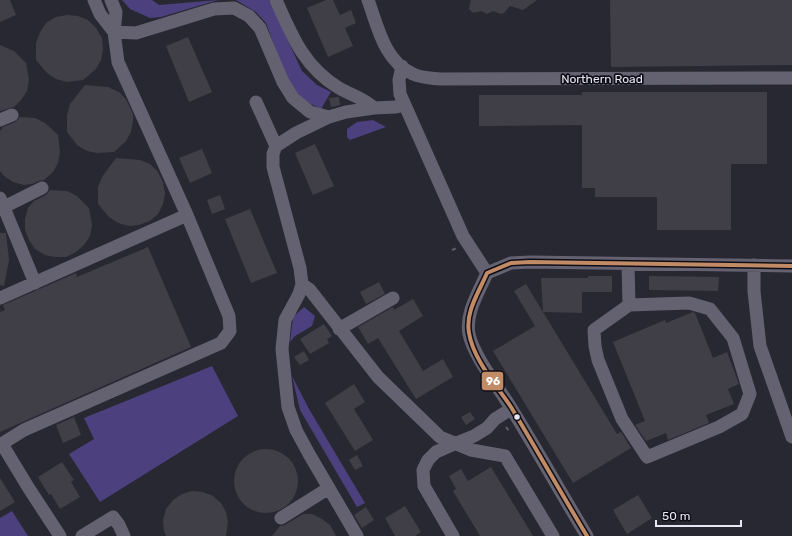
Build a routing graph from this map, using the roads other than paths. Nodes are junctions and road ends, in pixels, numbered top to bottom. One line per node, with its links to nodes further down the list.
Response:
1 (94, 0): 5 (street)
2 (111, 0): 5 (street)
3 (276, 0): 10 (street)
4 (368, 0): 6 (street)
5 (114, 32): 11 (street); 17 (street)
6 (402, 66): 7 (street, Northern Road); 9 (street)
7 (792, 78)
8 (256, 102): 14 (street)
9 (405, 105): 10 (street); 21 (street)
10 (374, 108): 12 (street)
11 (310, 112): 12 (street); 13 (street)
12 (329, 117): 13 (street)
13 (296, 133): 14 (street)
14 (276, 146): 23 (street)
15 (42, 188): 16 (street)
16 (1, 205): 22 (street)
17 (187, 215): 22 (street); 31 (street)
18 (628, 264): 19 (street); 21 (street); 26 (street)
19 (754, 265): 20 (street); 29 (street)
20 (792, 266)
21 (487, 273): 28 (street)
22 (35, 283): 24 (street)
23 (302, 284): 27 (street); 32 (street)
24 (0, 298)
25 (393, 298): 27 (street)
26 (629, 305): 26 (street)
27 (339, 328): 30 (street)
28 (511, 409): 30 (street); 40 (street)
29 (792, 437)
30 (454, 444): 38 (street); 39 (street)
31 (1, 445): 34 (street)
32 (329, 488): 33 (street); 37 (street)
33 (281, 518)
34 (60, 536)
35 (82, 536): 36 (street)
36 (124, 536)
37 (358, 536)
38 (453, 536)
39 (553, 536)
40 (587, 536)

